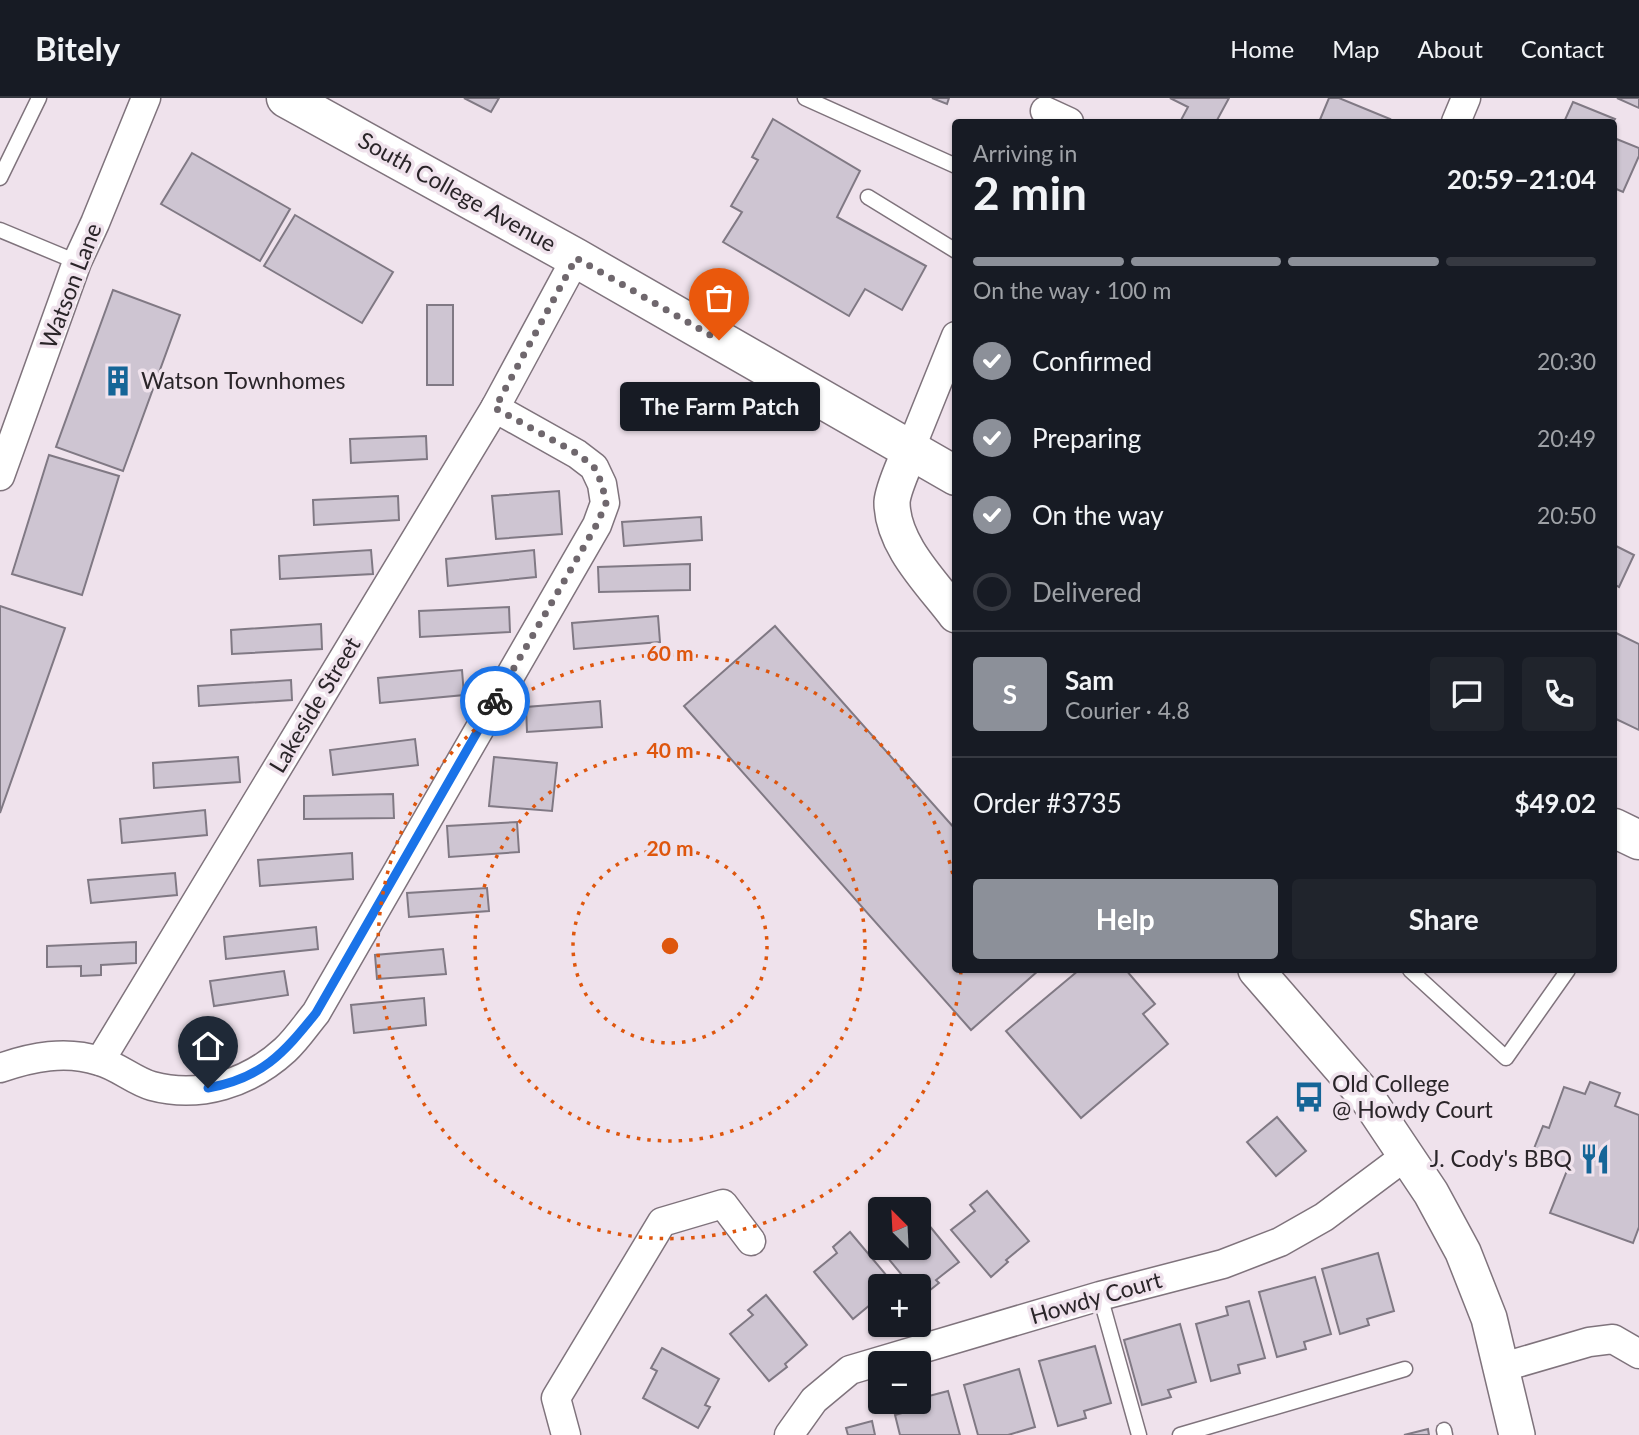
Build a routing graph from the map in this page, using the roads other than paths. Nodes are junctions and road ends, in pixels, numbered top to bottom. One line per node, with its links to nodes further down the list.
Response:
1 (39, 98): 8 (lane)
2 (146, 98): 13 (street, Watson Lane)
3 (286, 98): 12 (main road, South College Avenue)
4 (805, 98): 7 (lane)
5 (1466, 98): 6 (street)
6 (1457, 119)
7 (952, 164)
8 (0, 178)
9 (868, 197): 11 (lane)
10 (0, 230): 13 (lane)
11 (952, 249)
12 (576, 258): 15 (street, Lakeside Street); 16 (main road, South College Avenue)
13 (77, 262): 18 (street, Watson Lane)
14 (952, 346): 16 (street)
15 (495, 408): 25 (street, Lakeside Street); 25 (street)
16 (910, 450): 17 (main road, South College Avenue); 19 (street)
17 (952, 474)
18 (0, 476)
19 (952, 610)
20 (1617, 829): 21 (main road)
21 (1639, 840)
22 (1259, 973): 27 (street)
23 (1413, 973): 24 (lane)
24 (1566, 973)
25 (100, 1061): 26 (street)
26 (0, 1068)
27 (1407, 1155): 29 (street, Howdy Court); 31 (street)
28 (751, 1241): 33 (street)
29 (1100, 1296): 34 (street, Howdy Court); 35 (lane)
30 (1639, 1352): 31 (street)
31 (1500, 1367): 37 (street)
32 (1405, 1369): 36 (lane)
33 (566, 1435)
34 (789, 1435)
35 (1139, 1435)
36 (1180, 1435)
37 (1517, 1435)

